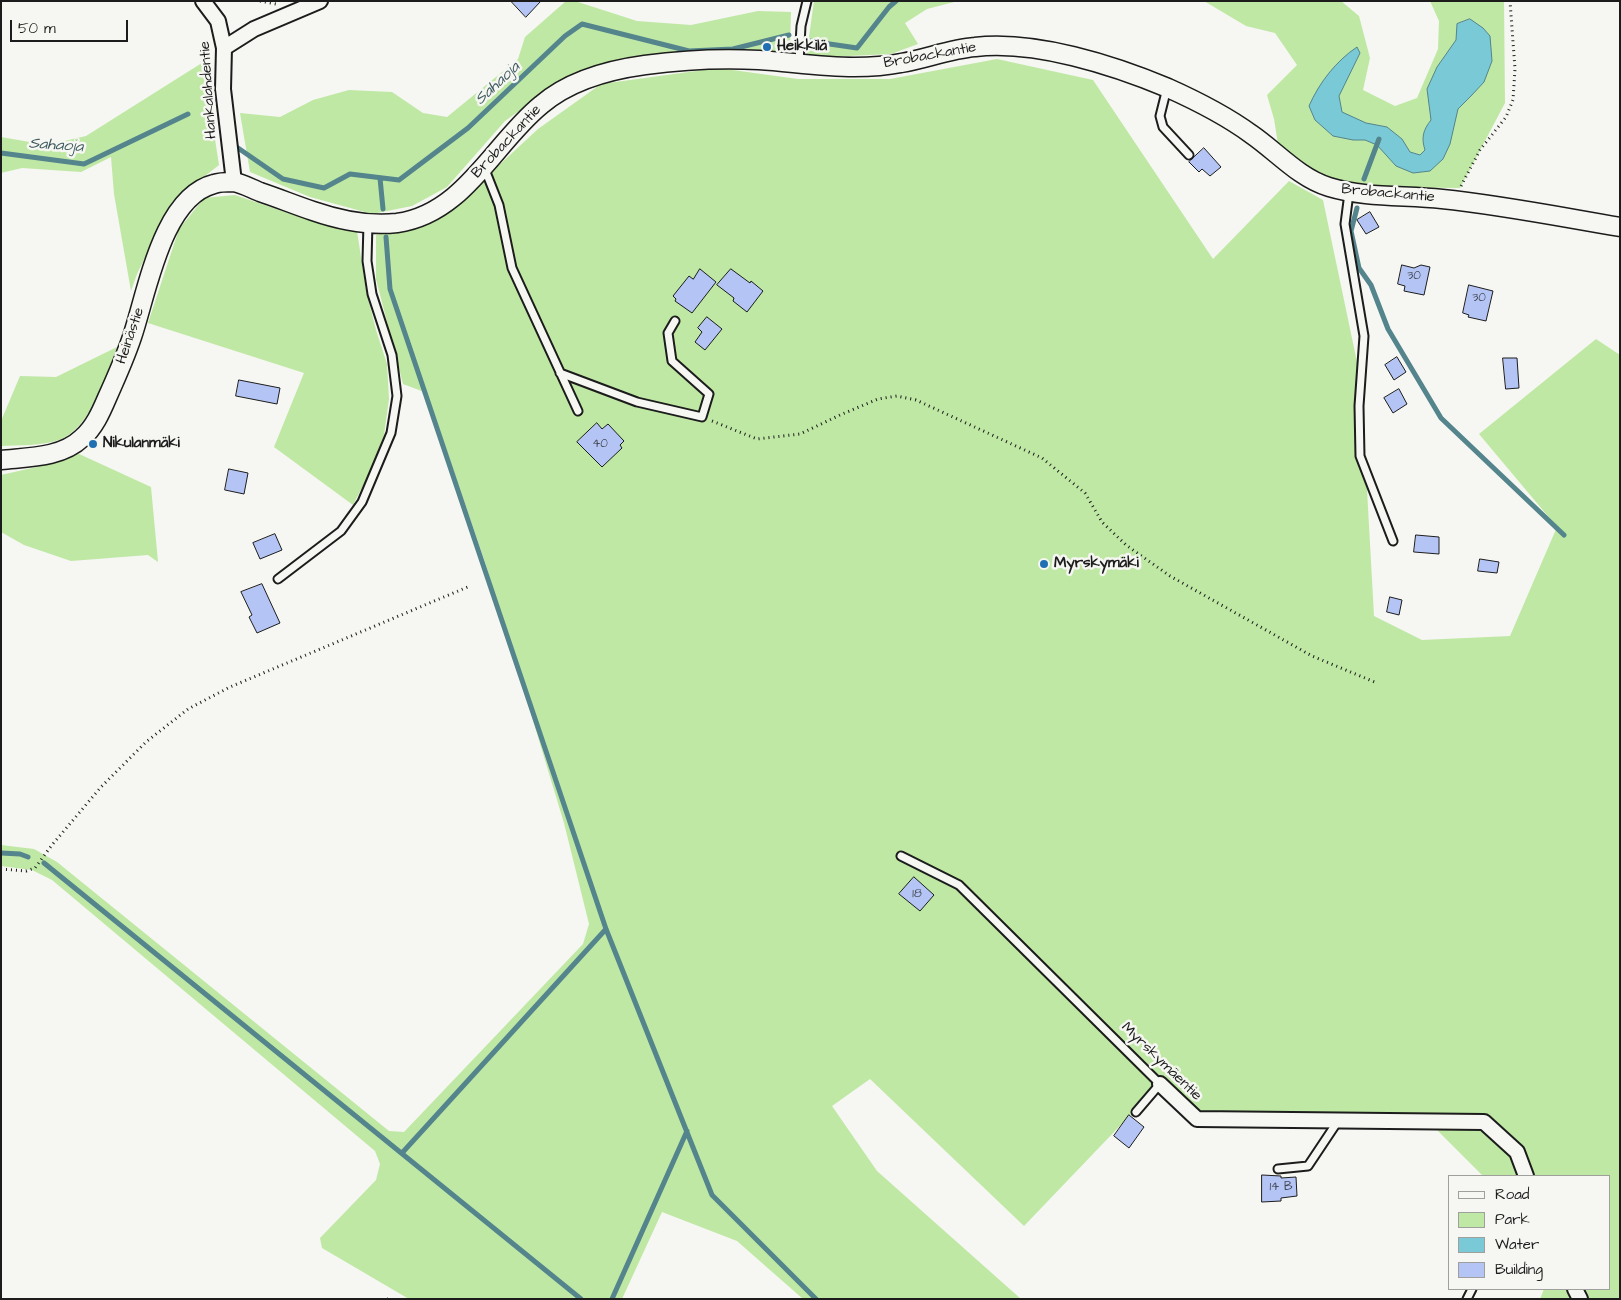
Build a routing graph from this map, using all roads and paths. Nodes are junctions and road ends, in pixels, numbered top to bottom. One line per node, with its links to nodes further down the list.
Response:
1 (203, 1): 5 (street, Hankalahdentie)
2 (320, 1): 5 (street)
3 (807, 1): 6 (lane)
4 (1510, 1): 12 (path)
5 (224, 48): 10 (street, Hankalahdentie)
6 (799, 63): 7 (street, Brobackantie); 9 (street, Brobackantie)
7 (1167, 88): 8 (lane); 11 (street, Brobackantie)
8 (1189, 155)
9 (484, 167): 13 (street, Brobackantie); 16 (lane)
10 (234, 182): 13 (street, Brobackantie); 19 (street, Heinästie)
11 (1349, 192): 12 (street, Brobackantie); 20 (lane)
12 (1455, 201): 14 (street, Brobackantie)
13 (368, 223): 21 (lane)
14 (1620, 226)
15 (675, 321): 18 (lane)
16 (560, 373): 17 (lane); 18 (lane)
17 (578, 411)
18 (702, 417): 23 (path)
19 (1, 460)
20 (1393, 541)
21 (278, 579)
22 (470, 586): 25 (path)
23 (1376, 683)
24 (901, 856): 26 (lane, Myrskymäentie)
25 (1, 869)
26 (1160, 1084): 27 (lane); 28 (street, Myrskymäentie)
27 (1136, 1112)
28 (1339, 1120): 29 (lane); 30 (street, Myrskymäentie)
29 (1278, 1169)
30 (1526, 1175)

